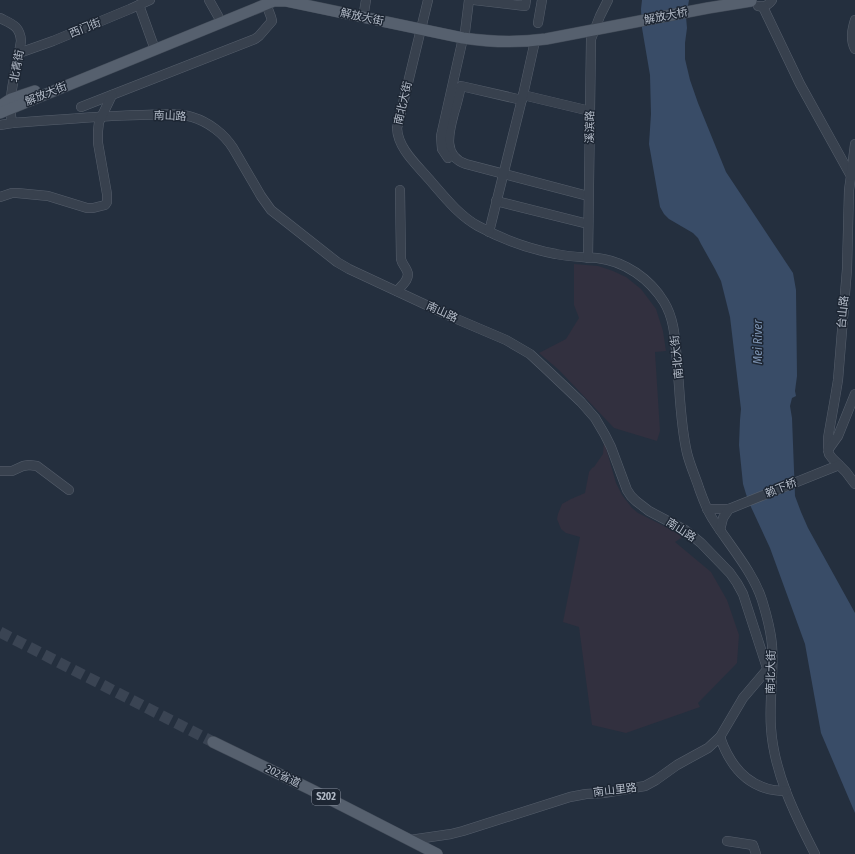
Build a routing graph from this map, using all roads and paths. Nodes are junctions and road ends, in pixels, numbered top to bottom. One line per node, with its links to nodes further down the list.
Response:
1 (150, 0): 16 (street, 西门街)
2 (209, 0): 21 (street)
3 (255, 0): 21 (main road, 解放大街)
4 (277, 0): 26 (main road, 解放大街); 35 (main road, 解放大街)
5 (309, 0): 20 (main road, 解放大街)
6 (366, 0): 20 (street)
7 (428, 0): 26 (street, 南北大街)
8 (470, 0): 28 (street)
9 (474, 0): 10 (street)
10 (526, 0)
11 (542, 0): 25 (street)
12 (608, 0): 27 (street, 溪滨路)
13 (730, 0): 17 (main road)
14 (751, 0): 17 (main road); 18 (street)
15 (772, 0): 18 (street)
16 (139, 5): 30 (street); 32 (street, 西门街)
17 (707, 6): 24 (main road, 解放大桥)
18 (762, 7): 45 (street)
19 (268, 9): 33 (street)
20 (364, 12): 26 (main road, 解放大街)
21 (218, 16): 30 (main road, 解放大街)
22 (0, 18): 32 (street, 北青街)
23 (855, 20): 31 (street)
24 (623, 22): 27 (main road, 解放大街)
25 (538, 23)
26 (421, 27): 28 (main road, 解放大街); 51 (street, 南北大街)
27 (595, 27): 28 (main road, 解放大街); 29 (main road, 解放大街); 37 (street, 溪滨路)
28 (464, 35): 29 (main road, 解放大街); 43 (street)
29 (535, 41): 34 (street)
30 (153, 44): 35 (main road, 解放大街)
31 (855, 49)
32 (19, 53): 35 (street, 北青街)
33 (112, 95): 36 (street); 39 (street)
34 (523, 98): 37 (street); 44 (street); 44 (street)
35 (7, 104): 38 (main road, 解放大街); 40 (street, 北青街)
36 (81, 107)
37 (590, 111): 47 (street, 溪滨路)
38 (0, 113)
39 (103, 116): 40 (street, 南山路); 48 (street); 53 (street, 南山路)
40 (12, 123): 41 (street, 南山路)
41 (0, 125)
42 (855, 144): 45 (street, 台山路)
43 (448, 158)
44 (504, 174): 47 (street); 49 (street)
45 (851, 176): 55 (street, 台山路)
46 (400, 190): 53 (street)
47 (588, 196): 50 (street, 溪滨路)
48 (0, 198)
49 (496, 201): 50 (street); 51 (street)
50 (588, 224): 52 (street, 溪滨路)
51 (489, 232): 52 (street, 南北大街)
52 (588, 258): 61 (street, 南北大街)
53 (397, 291): 63 (street, 南山路)
54 (855, 394): 55 (street)
55 (828, 450): 56 (street)
56 (839, 465): 58 (street); 60 (street, 赖下桥)
57 (0, 471): 59 (street)
58 (855, 484)
59 (69, 490)
60 (732, 508): 61 (street); 62 (street)
61 (707, 509): 62 (street, 南北大街)
62 (720, 530): 63 (street, 南北大街)
63 (770, 666): 64 (street, 南山路); 65 (street, 南山里路)
64 (772, 681): 67 (street, 南北大街)
65 (720, 737): 67 (street); 68 (street, 南山里路)
66 (213, 742): 68 (main road, 202省道 / S202)
67 (786, 791): 72 (street, 南北大街)
68 (410, 840): 70 (main road, 202省道 / S202)
69 (727, 841): 71 (street)
70 (437, 854)
71 (756, 854)
72 (815, 854)

